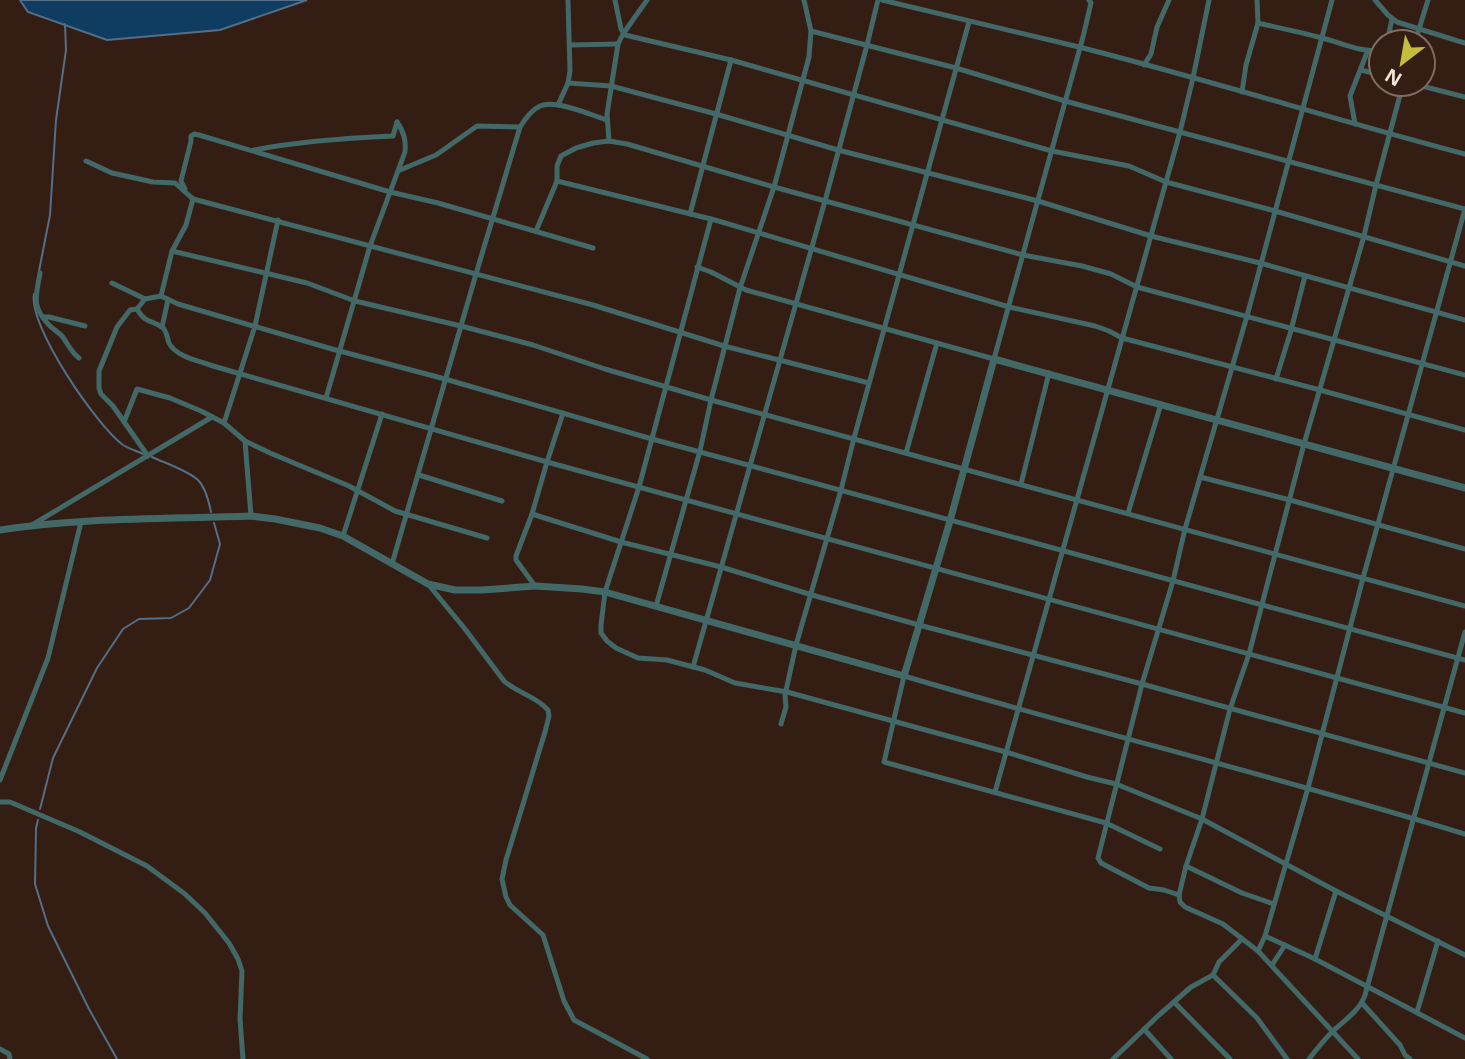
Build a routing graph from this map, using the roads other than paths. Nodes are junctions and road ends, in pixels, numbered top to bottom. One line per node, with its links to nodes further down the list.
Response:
1 (568, 0): 25 (street)
2 (615, 0): 20 (street)
3 (647, 0): 20 (street)
4 (804, 0): 19 (street)
5 (880, 0): 14 (street); 26 (street)
6 (1089, 0): 27 (street)
7 (1169, 0): 31 (street)
8 (1209, 0): 35 (street)
9 (1257, 0): 15 (street)
10 (1332, 0): 22 (street)
11 (1375, 0): 13 (street)
12 (1428, 0): 18 (street)
13 (1392, 19): 16 (street); 17 (street)
14 (969, 22): 27 (street); 32 (street)
15 (1258, 23): 22 (street); 40 (street)
16 (1390, 28)
17 (1412, 28)
18 (1419, 28)
19 (811, 31): 26 (street); 36 (street)
20 (623, 34): 24 (street); 30 (street)
21 (1437, 35): 23 (street)
22 (1322, 38): 28 (street); 46 (street)
23 (1465, 43)
24 (618, 44): 25 (street); 38 (street)
25 (570, 45): 37 (street)
26 (867, 45): 32 (street); 41 (street)
27 (1080, 47): 31 (street); 44 (street)
28 (1367, 50)
29 (1367, 53): 33 (street)
30 (731, 60): 36 (street); 47 (street)
31 (1144, 65): 35 (street)
32 (956, 68): 44 (street); 48 (street)
33 (1361, 70): 34 (street); 50 (street)
34 (1367, 72)
35 (1193, 78): 40 (street); 52 (street)
36 (803, 81): 41 (street); 54 (street)
37 (568, 83): 38 (street); 45 (street)
38 (611, 86): 47 (street); 49 (street)
39 (1437, 90): 42 (street)
40 (1242, 92): 46 (street)
41 (853, 95): 48 (street); 57 (street)
42 (1465, 97)
43 (1399, 98): 53 (street)
44 (1065, 101): 52 (street); 58 (street)
45 (558, 105): 49 (street); 51 (street)
46 (1302, 107): 50 (street); 61 (street)
47 (716, 114): 54 (street); 62 (street)
48 (941, 119): 58 (street); 64 (street)
49 (607, 120): 55 (street)
50 (1355, 124): 53 (street)
51 (520, 127): 63 (street); 78 (street)
52 (1180, 132): 61 (street); 66 (street)
53 (1389, 134): 59 (street); 67 (street)
54 (787, 136): 57 (street); 68 (street)
55 (610, 141): 62 (street); 65 (street)
56 (252, 150): 63 (street); 69 (street); 70 (street)
57 (838, 150): 64 (street); 71 (street)
58 (1052, 151): 66 (street); 72 (street)
59 (1465, 154)
60 (86, 161): 70 (street)
61 (1288, 161): 67 (street); 74 (street)
62 (703, 167): 68 (street); 75 (street)
63 (400, 170): 69 (street)
64 (928, 174): 72 (street); 79 (street)
65 (558, 181): 75 (street); 80 (street)
66 (1166, 182): 74 (street); 82 (street)
67 (1376, 185): 73 (street); 83 (street)
68 (774, 187): 71 (street); 81 (street)
69 (390, 192): 78 (street); 84 (street)
70 (193, 199): 77 (street); 87 (street)
71 (825, 201): 79 (street); 86 (street)
72 (1038, 201): 82 (street); 88 (street)
73 (1465, 209): 89 (street)
74 (1275, 211): 83 (street); 90 (street)
75 (690, 214): 76 (street)
76 (711, 219): 81 (street); 92 (street)
77 (278, 220): 84 (street); 93 (street)
78 (492, 220): 80 (street); 95 (street)
79 (914, 224): 88 (street); 96 (street)
80 (536, 231): 85 (street)
81 (759, 234): 86 (street); 100 (street)
82 (1151, 236): 90 (street); 99 (street)
83 (1364, 236): 89 (street); 101 (street)
84 (370, 246): 95 (street); 105 (street)
85 (593, 248)
86 (810, 249): 96 (street); 106 (street)
87 (172, 251): 93 (street); 102 (street)
88 (1023, 255): 99 (street); 107 (street)
89 (1451, 262): 91 (street); 109 (street)
90 (1260, 263): 97 (street); 110 (street)
91 (1465, 266)
92 (697, 267): 100 (street); 119 (street)
93 (266, 272): 105 (street); 114 (street)
94 (40, 273): 111 (street)
95 (476, 274): 115 (street); 119 (street)
96 (899, 275): 107 (street); 117 (street)
97 (1305, 276): 101 (street); 118 (street)
98 (112, 283): 103 (street)
99 (1137, 287): 110 (street); 120 (street)
100 (740, 288): 106 (street); 123 (street)
101 (1349, 289): 109 (street); 121 (street)
102 (161, 296): 103 (street); 104 (street)
103 (145, 299): 108 (street)
104 (168, 300): 114 (street); 116 (street)
105 (355, 301): 115 (street); 124 (street)
106 (795, 304): 117 (street); 127 (street)
107 (1009, 307): 120 (street); 126 (street)
108 (137, 309): 116 (street); 148 (street)
109 (1437, 312): 112 (street); 128 (street)
110 (1247, 316): 118 (street); 129 (street)
111 (43, 317): 113 (street); 125 (street)
112 (1465, 320)
113 (85, 326)
114 (255, 326): 124 (street); 130 (street)
115 (461, 326): 133 (street); 136 (street)
116 (162, 327): 130 (street)
117 (884, 328): 122 (street); 135 (street)
118 (1292, 328): 121 (street); 134 (street)
119 (680, 332): 123 (street); 136 (street)
120 (1122, 338): 129 (street); 137 (street)
121 (1335, 339): 128 (street); 138 (street)
122 (937, 343): 126 (street); 157 (street)
123 (724, 346): 127 (street); 140 (street)
124 (340, 352): 133 (street); 139 (street)
125 (79, 358)
126 (994, 359): 131 (street); 162 (street)
127 (779, 360): 135 (street); 143 (street)
128 (1423, 363): 132 (street); 145 (street)
129 (1231, 368): 134 (street); 147 (street)
130 (239, 373): 139 (street); 149 (street)
131 (1049, 373): 137 (street); 165 (street)
132 (1465, 375)
133 (445, 379): 142 (street); 150 (street)
134 (1276, 379): 138 (street)
135 (869, 383): 152 (street)
136 (665, 386): 140 (street); 153 (street)
137 (1108, 389): 141 (street); 171 (street)
138 (1320, 390): 145 (street); 155 (street)
139 (326, 398): 144 (street)
140 (711, 400): 143 (street); 156 (street)
141 (1161, 404): 147 (street); 174 (street)
142 (563, 413): 153 (street); 159 (street)
143 (764, 413): 152 (street); 160 (street)
144 (382, 414): 150 (street); 169 (street)
145 (1409, 414): 151 (street); 161 (street)
146 (212, 418): 148 (street); 149 (street); 158 (street)
147 (1216, 419): 155 (street); 164 (street)
148 (124, 422): 158 (street)
149 (224, 423): 154 (street)
150 (431, 428): 159 (street); 163 (street)
151 (1465, 430)
152 (854, 438): 157 (street); 168 (street)
153 (652, 439): 156 (street); 166 (street)
154 (245, 441): 169 (street); 178 (street)
155 (1304, 444): 161 (street); 172 (street)
156 (700, 451): 160 (street); 170 (street)
157 (906, 453): 162 (street)
158 (148, 456): 182 (street)
159 (547, 462): 166 (street); 175 (street)
160 (751, 465): 168 (street); 176 (street)
161 (1394, 468): 167 (street); 181 (street)
162 (963, 469): 165 (street); 179 (street)
163 (419, 475): 173 (street); 177 (street)
164 (1200, 477): 172 (street); 183 (street)
165 (1021, 484): 171 (street)
166 (639, 486): 170 (street); 188 (street)
167 (1465, 488)
168 (841, 490): 179 (street); 187 (street)
169 (358, 491): 177 (street); 185 (street)
170 (685, 499): 176 (street); 191 (street)
171 (1076, 500): 174 (street); 190 (street)
172 (1290, 500): 181 (street); 192 (street)
173 (502, 501)
174 (1128, 513): 183 (street)
175 (532, 514): 188 (street); 199 (street)
176 (736, 514): 187 (street); 194 (street)
177 (407, 515): 186 (street); 193 (street)
178 (251, 516): 180 (street); 185 (street)
179 (950, 521): 190 (street); 195 (street)
180 (81, 522): 182 (street); 232 (street)
181 (1379, 524): 189 (street); 196 (street)
182 (32, 525): 184 (street)
183 (1185, 529): 192 (street); 197 (street)
184 (0, 530)
185 (343, 536): 193 (street)
186 (487, 538)
187 (827, 538): 195 (street); 201 (street)
188 (621, 541): 191 (street); 200 (street)
189 (1465, 549)
190 (1063, 551): 197 (street); 202 (street)
191 (670, 554): 194 (street); 204 (street)
192 (1274, 555): 196 (street); 203 (street)
193 (392, 564): 198 (street)
194 (721, 567): 201 (street); 206 (street)
195 (935, 569): 202 (street); 207 (street)
196 (1363, 578): 205 (street); 209 (street)
197 (1173, 581): 203 (street); 208 (street)
198 (428, 584): 199 (street); 268 (street)
199 (535, 586): 200 (street)
200 (605, 593): 204 (street); 215 (street)
201 (812, 595): 207 (street); 211 (street)
202 (1049, 600): 208 (street); 213 (street)
203 (1262, 604): 209 (street); 212 (street)
204 (656, 606): 206 (street)
205 (1465, 606)
206 (706, 620): 211 (street); 215 (street)
207 (919, 625): 213 (street); 216 (street)
208 (1158, 628): 212 (street); 218 (street)
209 (1351, 629): 214 (street); 217 (street)
210 (1465, 632): 214 (street)
211 (796, 645): 216 (street); 219 (street)
212 (1249, 654): 217 (street); 221 (street)
213 (1032, 656): 218 (street); 222 (street)
214 (1462, 660): 220 (street)
215 (693, 667): 219 (street)
216 (904, 676): 222 (street); 224 (street)
217 (1337, 677): 220 (street); 226 (street)
218 (1142, 684): 221 (street); 227 (street)
219 (787, 692): 224 (street); 225 (street)
220 (1445, 707): 223 (street); 230 (street)
221 (1230, 709): 226 (street); 229 (street)
222 (1018, 710): 227 (street); 228 (street)
223 (1465, 713)
224 (893, 720): 228 (street); 235 (street)
225 (781, 724)
226 (1321, 734): 230 (street); 234 (street)
227 (1128, 738): 229 (street); 233 (street)
228 (1006, 752): 233 (street); 235 (street)
229 (1216, 763): 234 (street); 238 (street)
230 (1428, 763): 231 (street); 237 (street)
231 (1465, 773)
232 (0, 779)
233 (1116, 784): 238 (street); 239 (street)
234 (1308, 788): 237 (street); 242 (street)
235 (995, 792): 239 (street)
236 (0, 802): 267 (street)
237 (1413, 818): 240 (street); 247 (street)
238 (1202, 819): 242 (street); 243 (street)
239 (1106, 823): 241 (street); 245 (street)
240 (1465, 834)
241 (1160, 849)
242 (1286, 865): 244 (street); 246 (street)
243 (1186, 866): 245 (street); 246 (street)
244 (1336, 891): 247 (street); 254 (street)
245 (1179, 895): 249 (street)
246 (1274, 904): 248 (street)
247 (1387, 916): 250 (street); 257 (street)
248 (1265, 936): 251 (street); 252 (street)
249 (1242, 939): 252 (street); 256 (street)
250 (1437, 942): 253 (street); 260 (street)
251 (1285, 945): 254 (street); 255 (street)
252 (1258, 951): 255 (street)
253 (1465, 955)
254 (1315, 959): 257 (street)
255 (1272, 965): 262 (street)
256 (1213, 975): 258 (street); 271 (street)
257 (1367, 988): 259 (street); 260 (street)
258 (1174, 1002): 261 (street); 265 (street)
259 (1362, 1003): 262 (street); 274 (street)
260 (1417, 1012): 263 (street)
261 (1143, 1029): 269 (street); 270 (street)
262 (1333, 1031): 272 (street); 273 (street)
263 (1465, 1038)
264 (0, 1049): 266 (street)
265 (1225, 1057)
266 (10, 1059)
267 (243, 1059)
268 (648, 1059)
269 (1113, 1059)
270 (1171, 1059)
271 (1287, 1059)
272 (1309, 1059)
273 (1358, 1059)
274 (1410, 1059)

